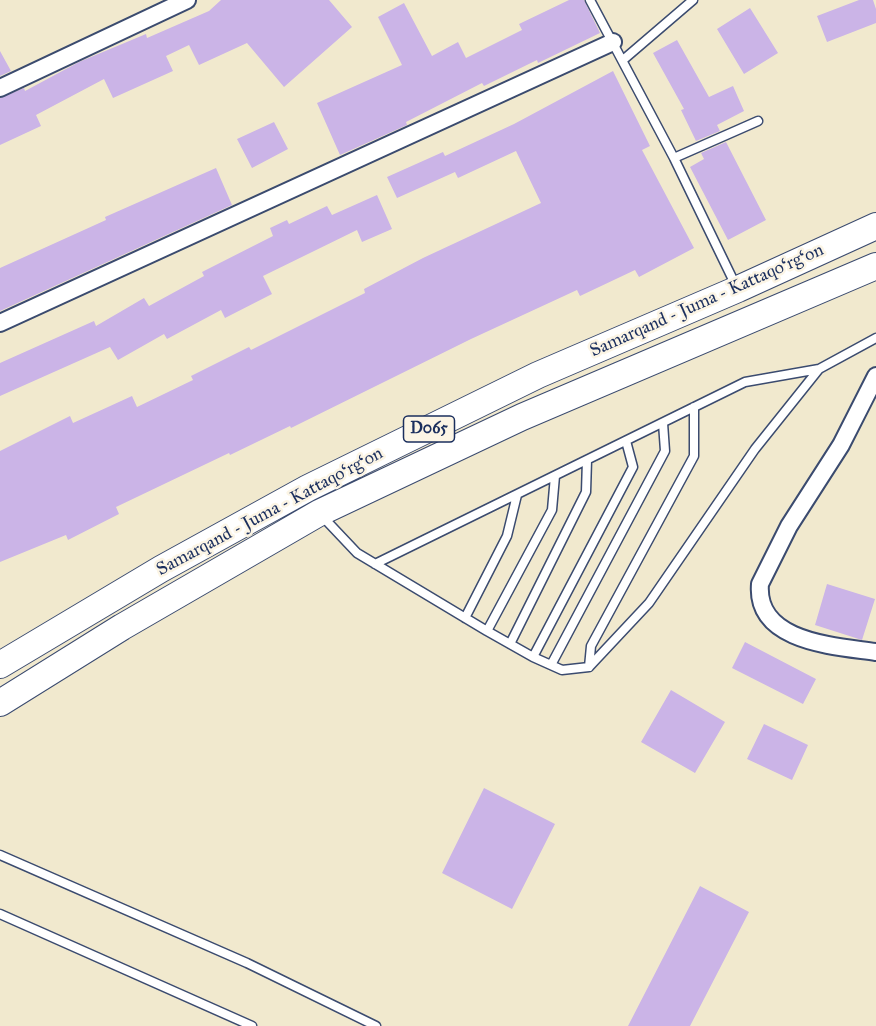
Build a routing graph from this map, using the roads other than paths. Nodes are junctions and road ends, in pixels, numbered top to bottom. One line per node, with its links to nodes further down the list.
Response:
1 (188, 0): 6 (street)
2 (590, 0): 4 (lane)
3 (693, 0): 5 (lane)
4 (614, 42): 5 (lane); 12 (street)
5 (623, 60): 8 (lane)
6 (0, 88)
7 (758, 120): 8 (lane)
8 (674, 158): 11 (lane)
9 (876, 226): 11 (main road, Samarqand - Juma - Kattaqo‘rg‘on / D065)
10 (876, 266): 22 (main road, Samarqand - Juma - Kattaqo‘rg‘on / D065)
11 (738, 289): 29 (main road, Samarqand - Juma - Kattaqo‘rg‘on / D065)
12 (0, 323)
13 (876, 338): 14 (lane)
14 (819, 369): 16 (lane); 31 (lane)
15 (876, 376): 27 (street)
16 (694, 407): 17 (lane); 31 (lane)
17 (663, 423): 18 (lane); 30 (lane)
18 (626, 441): 19 (lane); 28 (lane)
19 (587, 460): 20 (lane); 26 (lane)
20 (555, 476): 21 (lane); 25 (lane)
21 (517, 495): 23 (lane); 24 (lane)
22 (319, 513): 23 (lane); 32 (main road, Samarqand - Juma - Kattaqo‘rg‘on / D065)
23 (375, 564): 24 (lane)
24 (465, 618): 25 (lane)
25 (487, 631): 26 (lane)
26 (510, 644): 28 (lane)
27 (876, 652)
28 (533, 657): 30 (lane)
29 (0, 665)
30 (551, 665): 31 (lane)
31 (588, 667)
32 (0, 703)
33 (0, 855): 36 (lane)
34 (0, 914): 35 (lane)
35 (252, 1026)
36 (376, 1026)

